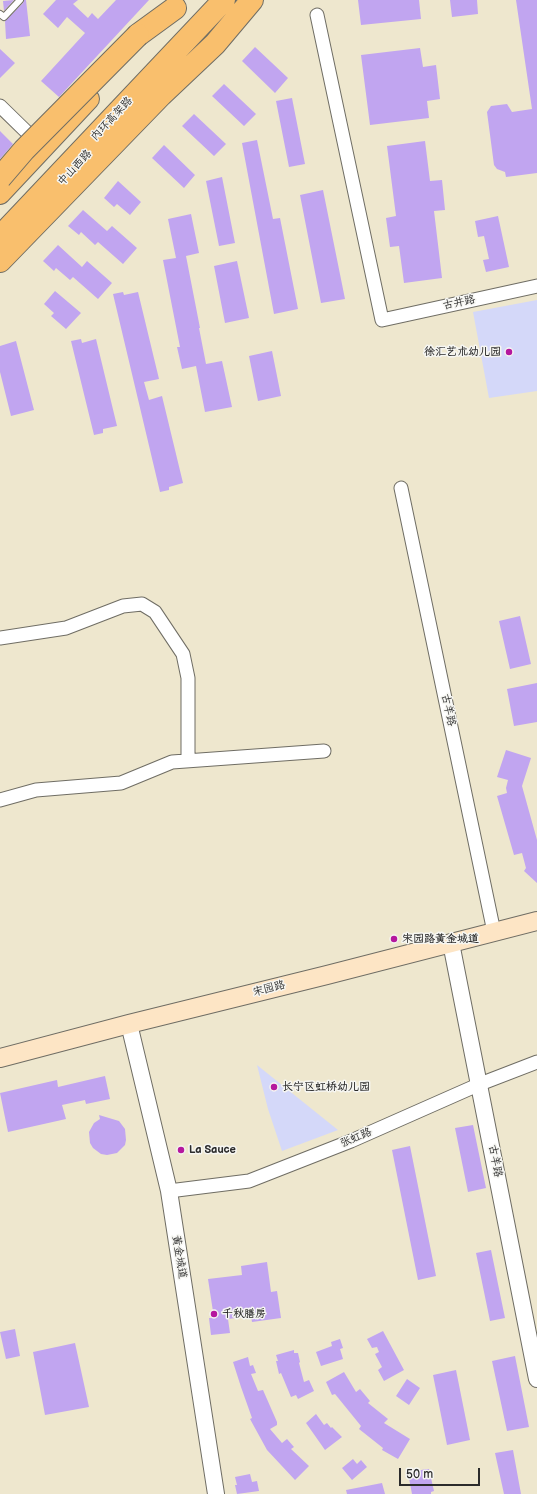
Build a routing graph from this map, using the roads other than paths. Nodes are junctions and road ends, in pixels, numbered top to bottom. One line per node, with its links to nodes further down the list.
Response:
1 (20, 0): 7 (lane)
2 (204, 0): 13 (highway, 内环高架路)
3 (224, 0): 14 (highway, 内环高架路)
4 (235, 0): 15 (main road, 中山西路)
5 (252, 0): 16 (highway)
6 (176, 4): 10 (main road); 11 (highway, bridge)
7 (0, 14)
8 (317, 15): 17 (street, 古井路)
9 (0, 106): 10 (street)
10 (43, 148): 12 (main road)
11 (0, 178)
12 (0, 194)
13 (0, 217)
14 (0, 237)
15 (0, 251)
16 (0, 261)
17 (537, 286)
18 (401, 488): 24 (street, 古羊路)
19 (0, 638): 21 (street)
20 (324, 751): 21 (street)
21 (188, 761): 22 (street)
22 (0, 800)
23 (537, 921): 24 (main road, 宋园路)
24 (494, 932): 25 (main road, 宋园路)
25 (451, 943): 26 (main road, 宋园路); 29 (street, 古羊路)
26 (129, 1024): 27 (main road, 宋园路); 30 (street, 黄金城道)
27 (0, 1058)
28 (537, 1062): 29 (street, 张虹路)
29 (480, 1084): 30 (street, 张虹路); 31 (street, 古羊路)
30 (169, 1191): 32 (street, 黄金城道)
31 (537, 1379)
32 (216, 1494)

